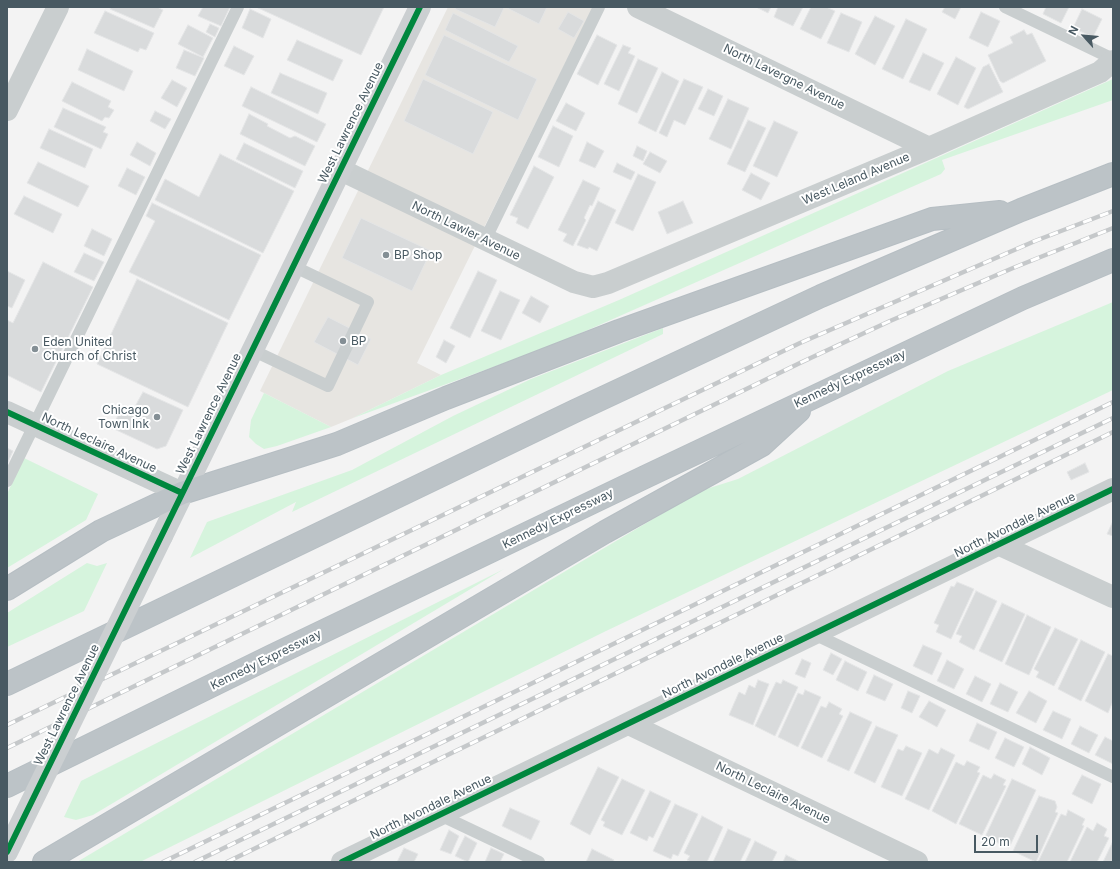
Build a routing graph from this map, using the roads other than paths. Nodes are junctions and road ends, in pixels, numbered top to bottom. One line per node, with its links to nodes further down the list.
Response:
1 (58, 7): 8 (street)
2 (238, 7): 20 (lane)
3 (420, 7): 10 (main road, West Lawrence Avenue)
4 (599, 7): 13 (lane)
5 (638, 7): 9 (street, North Lavergne Avenue)
6 (1005, 7): 7 (lane)
7 (1113, 60): 9 (street, West Leland Avenue)
8 (7, 110)
9 (929, 148): 16 (street, West Leland Avenue)
10 (340, 170): 13 (street, North Lawler Avenue); 15 (main road, West Lawrence Avenue)
11 (1113, 174): 12 (highway)
12 (1021, 210): 23 (highway); 28 (highway)
13 (485, 240): 16 (street, North Lawler Avenue)
14 (1113, 260): 18 (highway, Kennedy Expressway)
15 (294, 266): 17 (main road, West Lawrence Avenue); 17 (lane)
16 (593, 287)
17 (252, 350): 23 (main road, West Lawrence Avenue)
18 (815, 396): 31 (highway, Kennedy Expressway); 34 (highway)
19 (7, 412): 20 (street, North Leclaire Avenue)
20 (34, 425): 21 (lane); 23 (street, North Leclaire Avenue)
21 (7, 481)
22 (1113, 489): 24 (street, North Avondale Avenue)
23 (182, 493): 25 (highway); 33 (main road, West Lawrence Avenue, bridge)
24 (1000, 545): 26 (street); 27 (street, North Avondale Avenue)
25 (7, 589)
26 (1113, 597)
27 (814, 634): 29 (street, North Avondale Avenue); 30 (lane)
28 (7, 684)
29 (628, 724): 32 (street, North Avondale Avenue); 37 (street, North Leclaire Avenue)
30 (1113, 777)
31 (7, 786)
32 (440, 815): 35 (street, North Avondale Avenue); 36 (lane)
33 (7, 852)
34 (44, 862)
35 (342, 862)
36 (539, 862)
37 (917, 862)

